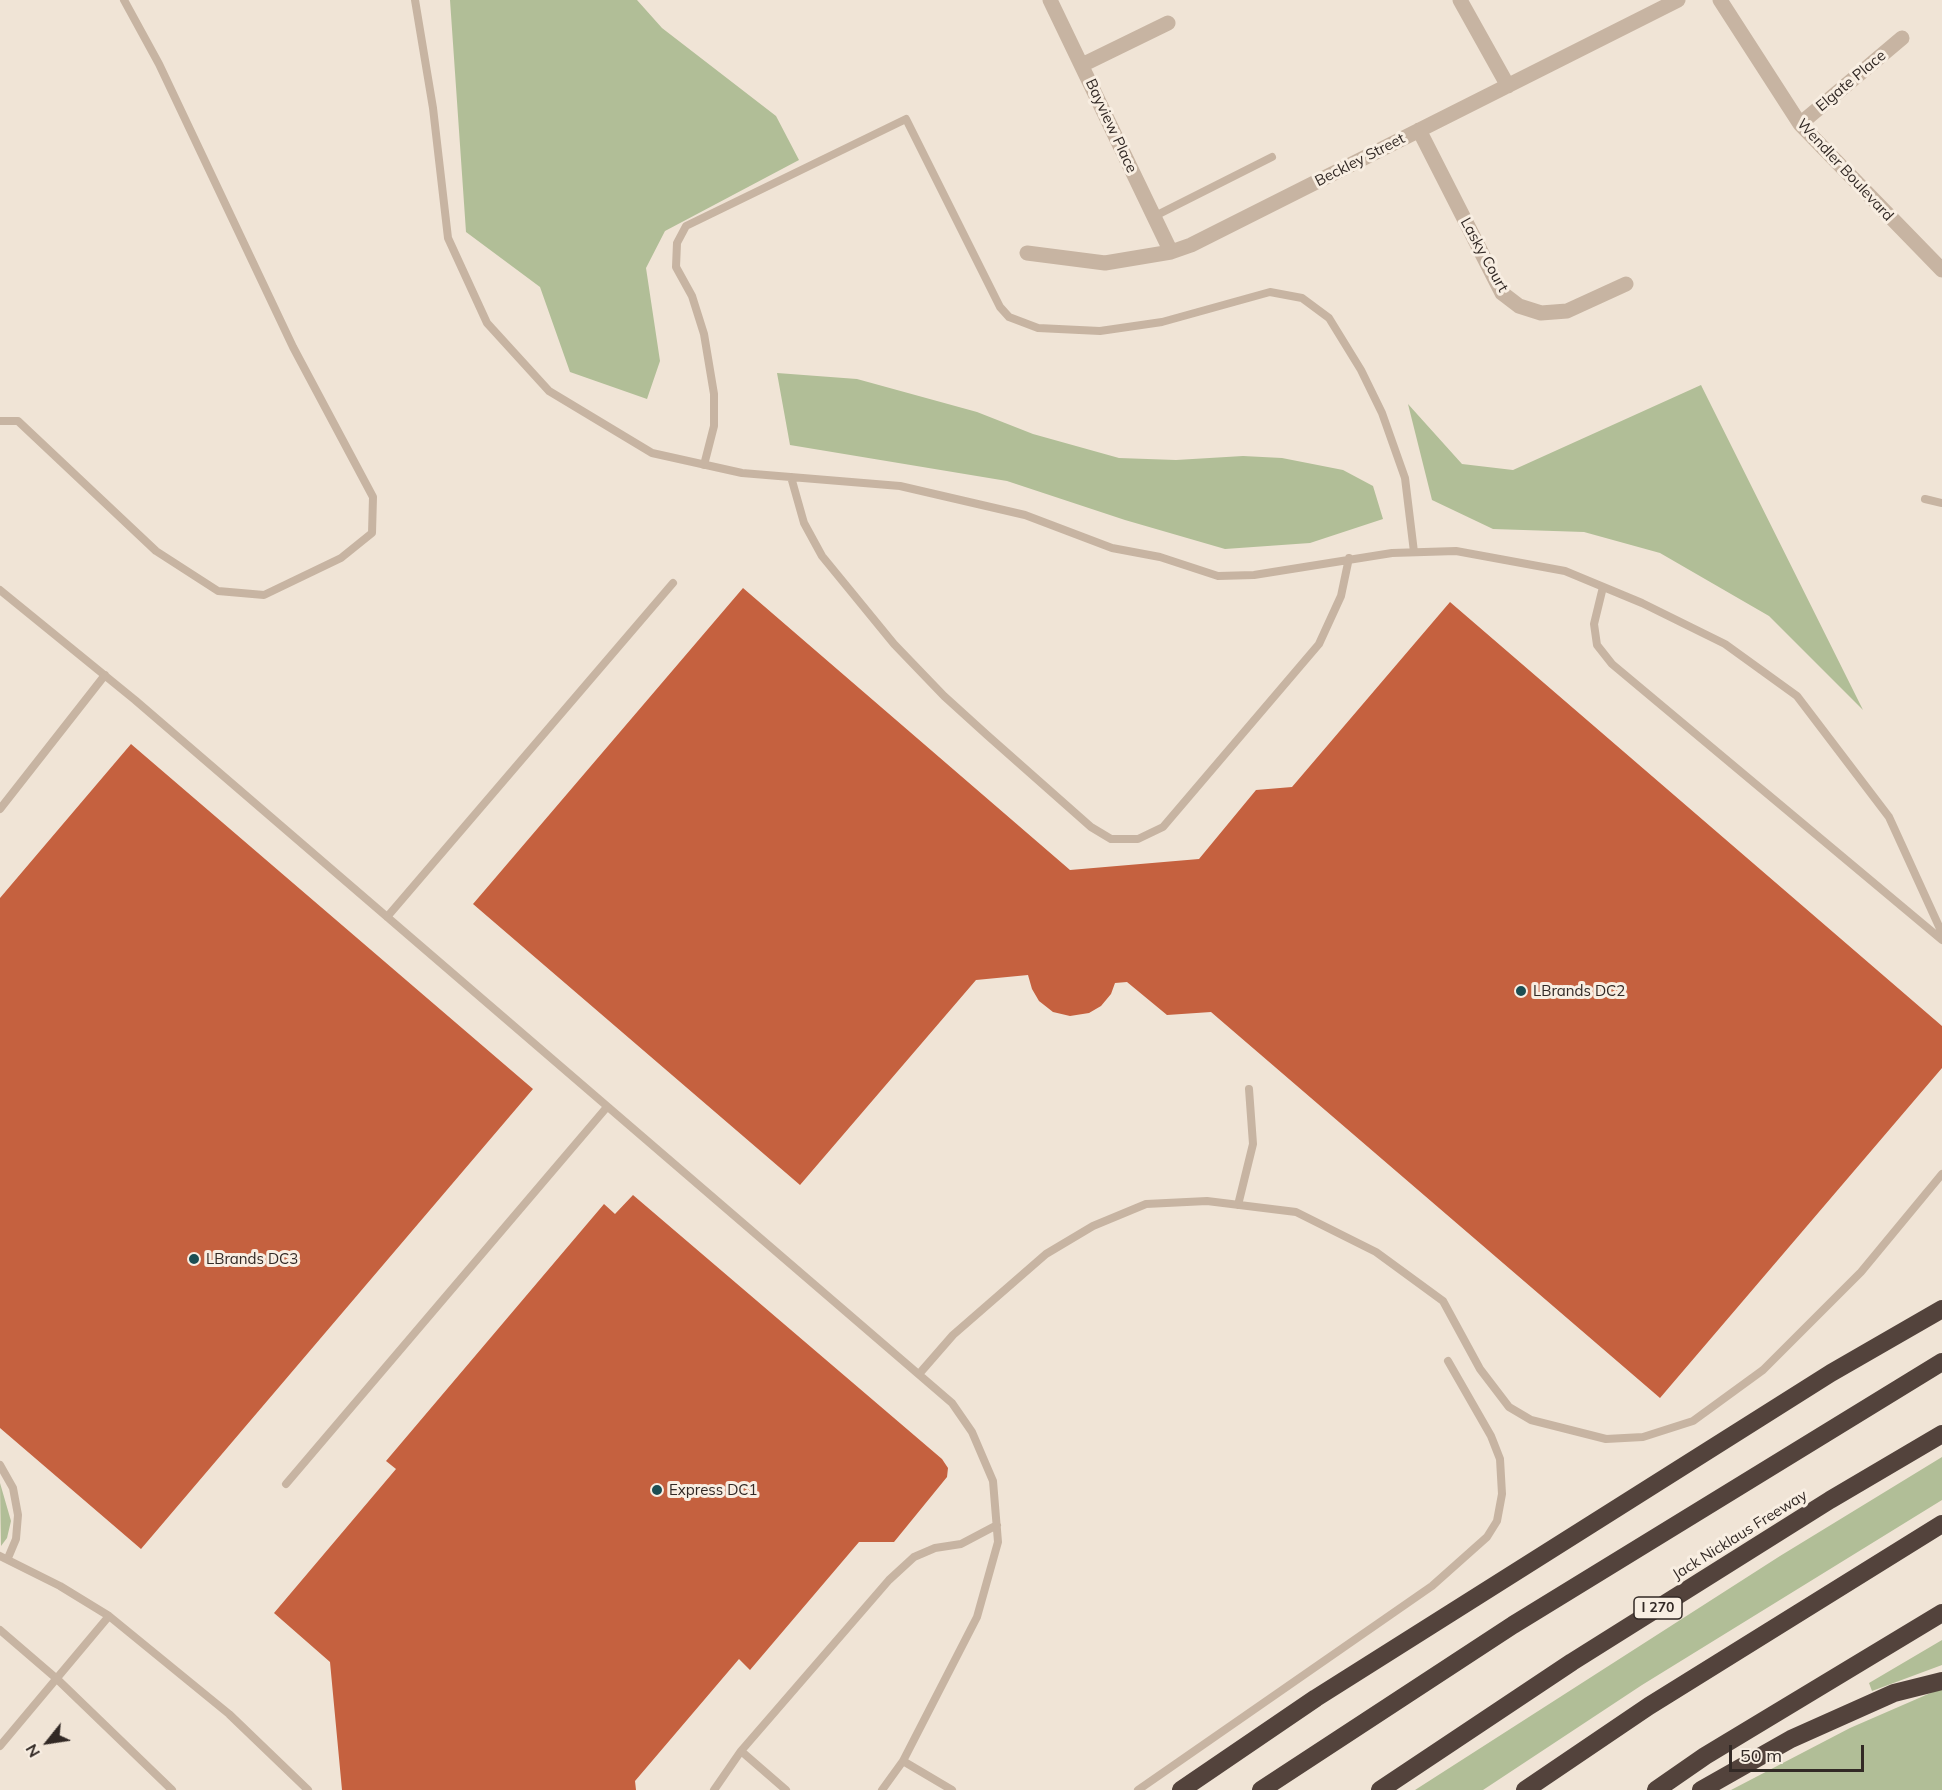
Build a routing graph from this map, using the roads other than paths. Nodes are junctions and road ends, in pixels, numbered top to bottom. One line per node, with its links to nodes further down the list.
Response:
1 (124, 0): 19 (lane)
2 (415, 0): 20 (lane)
3 (1050, 0): 9 (street, Bayview Place)
4 (1460, 0): 10 (street)
5 (1678, 0): 10 (street, Beckley Street)
6 (1720, 0): 11 (street, Wendler Boulevard)
7 (1168, 23): 9 (street)
8 (1902, 38): 11 (street, Elgate Place)
9 (1082, 65): 14 (street, Bayview Place)
10 (1509, 86): 12 (street, Beckley Street)
11 (1800, 124): 17 (street, Wendler Boulevard)
12 (1419, 130): 15 (street, Beckley Street); 18 (street, Lasky Court)
13 (1272, 158): 14 (lane)
14 (1155, 216): 15 (street, Bayview Place)
15 (1172, 252): 16 (street, Beckley Street)
16 (1027, 253)
17 (1942, 270)
18 (1626, 284)
19 (0, 421)
20 (704, 465): 21 (lane); 24 (lane)
21 (791, 477): 25 (lane); 25 (lane)
22 (1925, 499): 23 (lane)
23 (1942, 503)
24 (1414, 552): 25 (lane); 27 (lane)
25 (1349, 558)
26 (673, 583): 31 (lane)
27 (1602, 587): 32 (lane); 33 (lane)
28 (0, 590): 29 (lane)
29 (105, 675): 30 (lane); 31 (lane)
30 (0, 809)
31 (387, 917): 35 (lane)
32 (1942, 933)
33 (1942, 940)
34 (1250, 1089): 37 (lane)
35 (607, 1107): 41 (lane); 44 (lane)
36 (1942, 1174): 37 (lane)
37 (1238, 1205): 41 (lane)
38 (1942, 1309): 63 (highway)
39 (1448, 1361): 62 (lane)
40 (1942, 1362): 64 (highway)
41 (919, 1374): 46 (lane)
42 (1942, 1434): 65 (highway, Jack Nicklaus Freeway / I 270)
43 (0, 1466): 47 (lane)
44 (286, 1484)
45 (1942, 1524): 66 (highway)
46 (997, 1525): 54 (lane); 55 (lane)
47 (4, 1557): 49 (lane)
48 (1942, 1613): 67 (highway)
49 (109, 1616): 51 (lane); 57 (lane)
50 (0, 1630): 51 (lane)
51 (57, 1679): 53 (lane); 56 (lane)
52 (1942, 1681): 68 (highway)
53 (0, 1746)
54 (741, 1751): 58 (lane); 59 (lane)
55 (903, 1761): 60 (lane); 61 (lane)
56 (172, 1790)
57 (308, 1790)
58 (714, 1790)
59 (786, 1790)
60 (882, 1790)
61 (952, 1790)
62 (1138, 1790)
63 (1181, 1790)
64 (1261, 1790)
65 (1380, 1790)
66 (1525, 1790)
67 (1656, 1790)
68 (1701, 1790)

